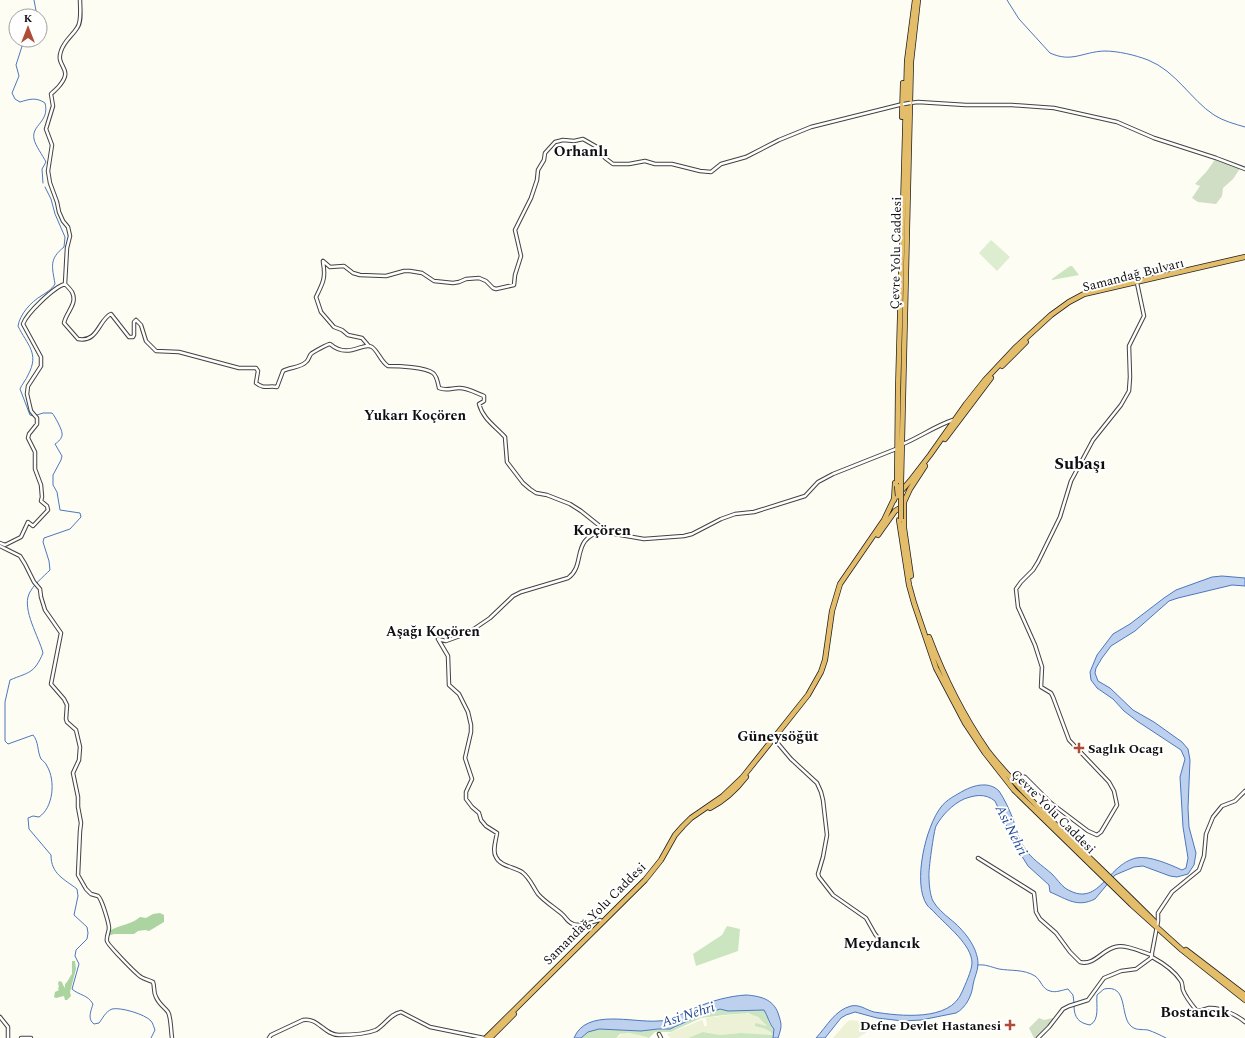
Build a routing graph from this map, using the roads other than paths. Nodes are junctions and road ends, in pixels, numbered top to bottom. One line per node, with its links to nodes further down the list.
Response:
1 (80, 0): 12 (street)
2 (915, 0): 4 (highway, Çevre Yolu Caddesi)
3 (918, 0): 4 (highway, Çevre Yolu Caddesi)
4 (912, 28): 5 (highway); 6 (highway); 7 (highway, Çevre Yolu Caddesi); 9 (highway, Çevre Yolu Caddesi)
5 (911, 103): 6 (street, bridge); 8 (street); 9 (highway)
6 (903, 104): 7 (highway); 13 (street)
7 (904, 168): 14 (highway, Çevre Yolu Caddesi)
8 (1245, 169)
9 (908, 176): 14 (highway, Çevre Yolu Caddesi)
10 (1245, 258): 11 (highway, Samandağ Bulvarı); 15 (highway, Samandağ Bulvarı)
11 (1136, 283): 19 (highway, Samandağ Bulvarı); 31 (street)
12 (65, 284): 13 (street); 28 (street)
13 (368, 345): 27 (street)
14 (900, 417): 16 (highway); 17 (highway); 25 (highway, Çevre Yolu Caddesi, bridge)
15 (954, 420): 16 (street); 18 (highway, Samandağ Bulvarı)
16 (903, 444): 18 (highway)
17 (896, 449): 22 (highway); 27 (street)
18 (904, 489): 20 (highway, Samandağ Bulvarı); 21 (highway)
19 (910, 489): 23 (highway, Samandağ Bulvarı); 24 (highway)
20 (899, 494): 21 (highway); 22 (highway)
21 (904, 496): 23 (highway)
22 (894, 499): 24 (highway); 35 (highway, Samandağ Yolu Caddesi)
23 (904, 502): 24 (highway)
24 (898, 508): 25 (highway); 26 (highway, Samandağ Yolu Caddesi); 29 (highway)
25 (899, 521): 26 (highway); 29 (highway, Çevre Yolu Caddesi)
26 (887, 522): 30 (highway, Samandağ Yolu Caddesi)
27 (606, 531): 35 (street)
28 (0, 545): 49 (street)
29 (909, 576): 31 (highway, Çevre Yolu Caddesi); 34 (highway, Çevre Yolu Caddesi)
30 (775, 740): 39 (street); 52 (highway, Samandağ Yolu Caddesi)
31 (1012, 779): 34 (highway, Çevre Yolu Caddesi)
32 (1245, 790): 36 (street)
33 (978, 858): 40 (street)
34 (1105, 875): 36 (highway, Çevre Yolu Caddesi)
35 (602, 922): 51 (highway, Samandağ Yolu Caddesi)
36 (1156, 926): 37 (highway, Çevre Yolu Caddesi); 38 (street); 41 (highway, Çevre Yolu Caddesi)
37 (1162, 933): 38 (street); 42 (highway, Çevre Yolu Caddesi)
38 (1155, 935): 40 (street)
39 (883, 944)
40 (1152, 956): 44 (street); 54 (street)
41 (1245, 995)
42 (1245, 1000)
43 (0, 1017): 46 (street)
44 (1245, 1022)
45 (659, 1034): 53 (street)
46 (8, 1038)
47 (21, 1038): 48 (street)
48 (31, 1038)
49 (172, 1038)
50 (269, 1038): 51 (street)
51 (485, 1038)
52 (490, 1038)
53 (661, 1038)
54 (1038, 1038)

